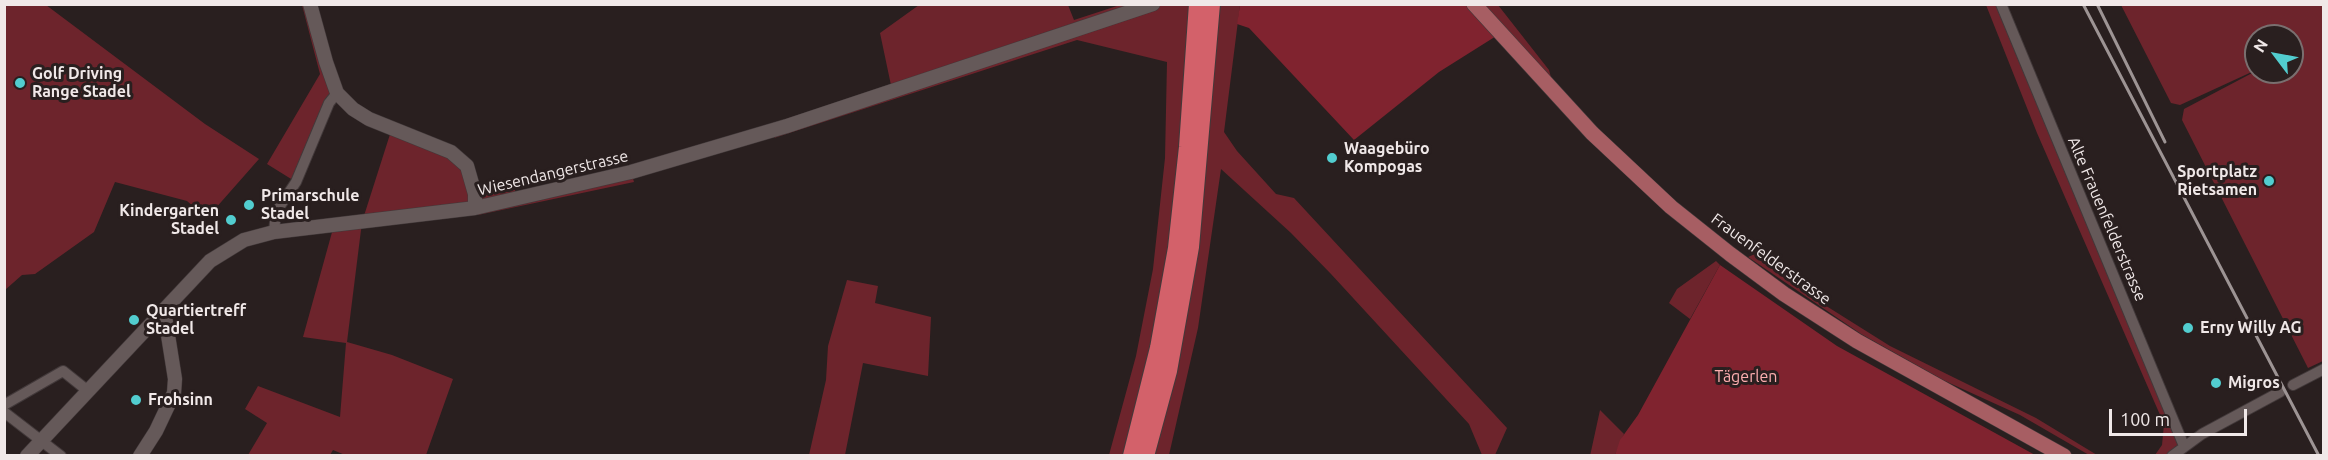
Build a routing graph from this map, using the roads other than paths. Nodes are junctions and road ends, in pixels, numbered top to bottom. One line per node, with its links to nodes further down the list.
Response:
1 (310, 4): 9 (main road)
2 (1153, 4): 10 (main road, Wiesendangerstrasse)
3 (1198, 4): 24 (highway)
4 (1212, 4): 25 (highway)
5 (1474, 4): 8 (main road, Frauenfelderstrasse)
6 (1487, 4): 8 (main road, Frauenfelderstrasse)
7 (2001, 4): 20 (street, Alte Frauenfelderstrasse)
8 (1501, 33): 26 (main road, Frauenfelderstrasse)
9 (338, 93): 10 (main road); 11 (street)
10 (475, 208): 11 (main road, Wiesendangerstrasse)
11 (274, 232): 12 (main road, Wiesendangerstrasse)
12 (164, 310): 15 (main road, Wiesendangerstrasse); 23 (main road)
13 (2324, 369): 14 (street)
14 (2293, 385)
15 (88, 391): 17 (street); 19 (main road, Wiesendangerstrasse)
16 (2280, 392): 20 (street)
17 (4, 405)
18 (4, 412): 19 (street)
19 (41, 440): 21 (main road, Wiesendangerstrasse); 22 (street)
20 (2184, 446): 27 (street)
21 (27, 456)
22 (61, 456)
23 (140, 456)
24 (1132, 456)
25 (1145, 456)
26 (2064, 456)
27 (2172, 456)

